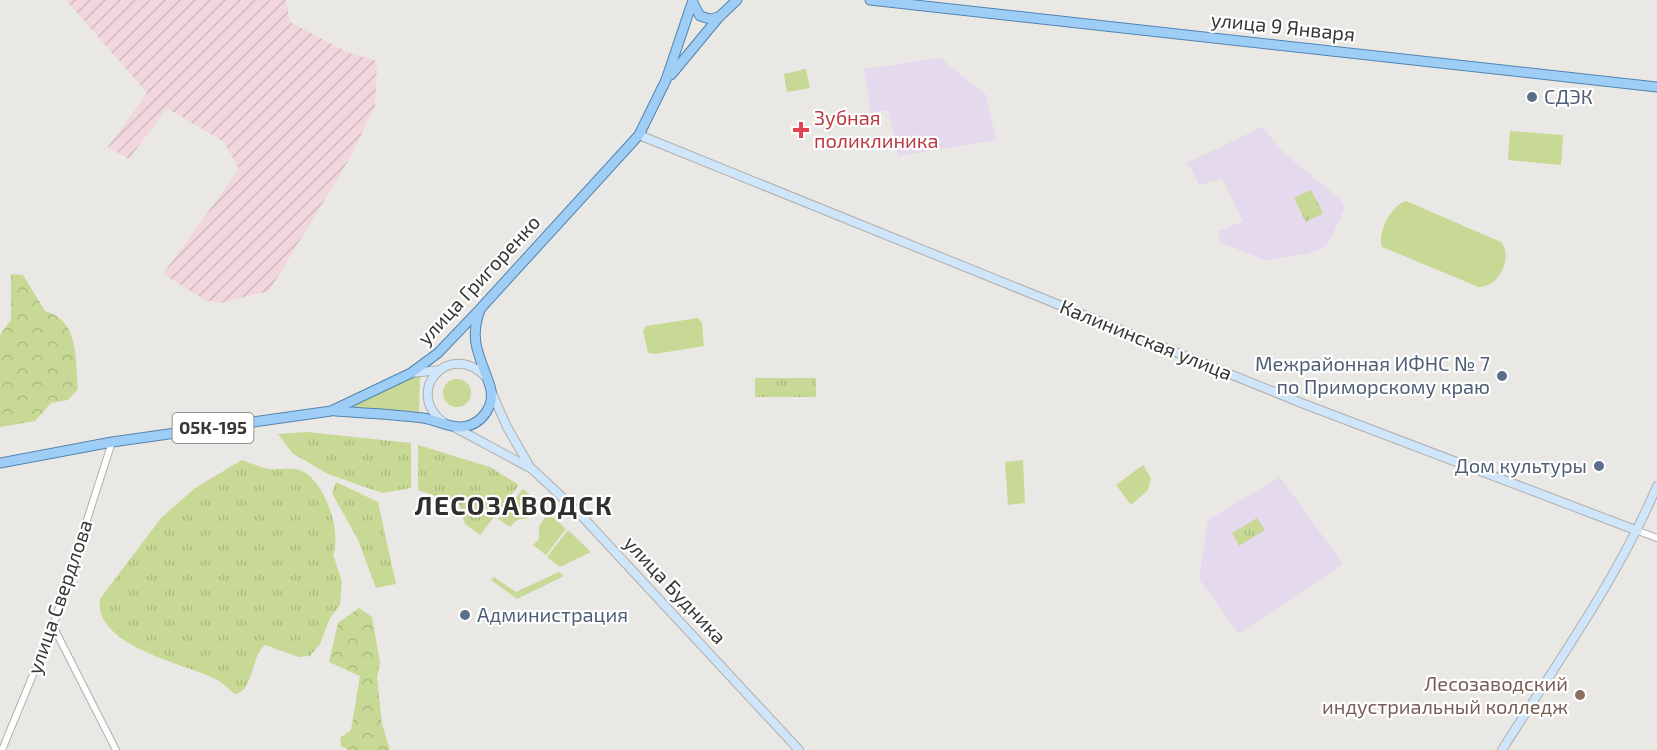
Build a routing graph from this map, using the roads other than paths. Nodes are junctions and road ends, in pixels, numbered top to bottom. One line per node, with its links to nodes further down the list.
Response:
1 (727, 0): 5 (main road)
2 (737, 0): 5 (main road)
3 (870, 0): 7 (main road, улица 9 Января)
4 (693, 1): 5 (main road); 6 (main road)
5 (721, 15): 6 (main road)
6 (666, 80): 8 (main road, улица Григоренко)
7 (1657, 87)
8 (639, 135): 9 (main road, улица Григоренко); 22 (main road, Калининская улица)
9 (481, 308): 10 (main road, улица Григоренко); 13 (main road)
10 (441, 349): 11 (main road); 12 (main road, улица Григоренко)
11 (440, 370): 12 (main road); 13 (main road); 16 (main road)
12 (411, 373): 15 (main road, улица Григоренко)
13 (486, 377): 14 (main road)
14 (491, 388): 17 (main road); 20 (main road)
15 (331, 411): 16 (main road); 18 (main road, улица Григоренко / 05К-195)
16 (444, 423): 17 (main road)
17 (454, 427): 20 (main road, улица Будника)
18 (112, 442): 19 (main road, улица Григоренко / 05К-195); 24 (street, улица Свердлова)
19 (0, 463)
20 (532, 469): 27 (main road, улица Будника)
21 (1657, 486): 22 (main road)
22 (1638, 531): 23 (street, Калининская улица); 28 (main road)
23 (1657, 538)
24 (54, 626): 25 (street, улица Свердлова); 26 (street)
25 (2, 750)
26 (116, 750)
27 (799, 750)
28 (1502, 750)

